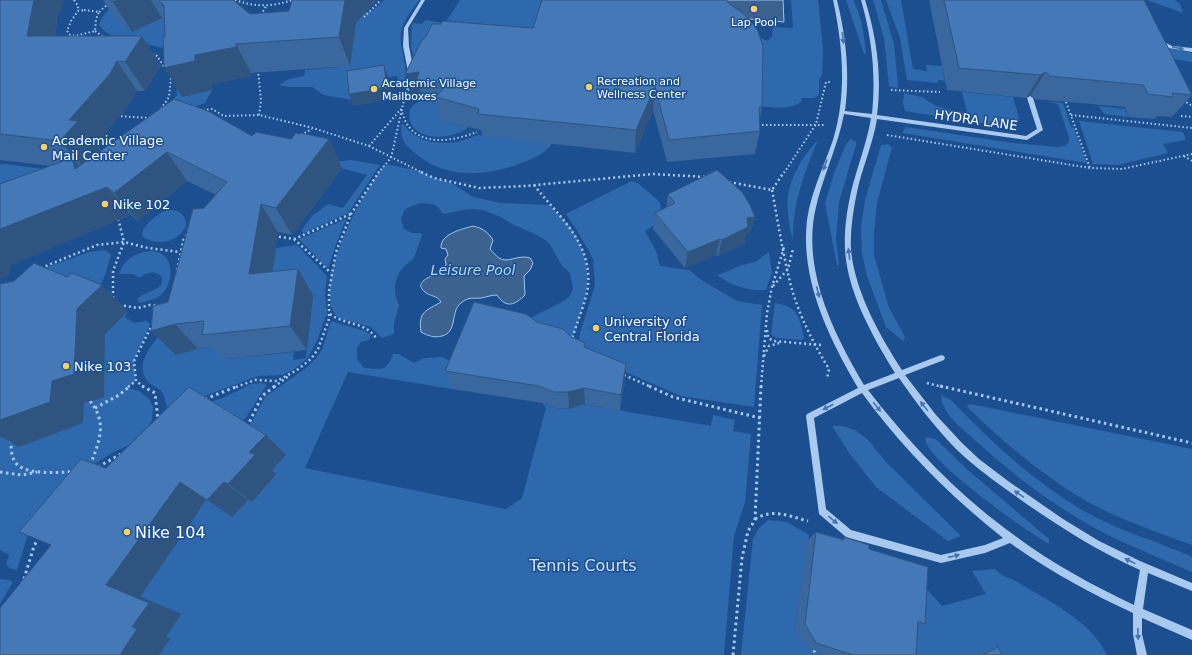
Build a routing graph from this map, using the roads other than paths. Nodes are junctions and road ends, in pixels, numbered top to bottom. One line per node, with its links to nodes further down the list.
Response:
1 (423, 0): 6 (street)
2 (836, 0): 8 (street, one-way to 8)
3 (863, 0): 9 (street)
4 (1153, 33): 5 (street, one-way to 5)
5 (1192, 50)
6 (409, 89)
7 (1030, 98): 9 (street, HYDRA LANE)
8 (842, 112): 9 (street); 12 (street, one-way to 12)
9 (874, 116): 11 (street, one-way to 9)
10 (941, 358): 11 (street)
11 (900, 375): 12 (street); 14 (street, one-way to 11)
12 (863, 389): 13 (street, one-way to 13); 13 (street, one-way to 13)
13 (1011, 538): 16 (street)
14 (1145, 568): 15 (street); 16 (street)
15 (1192, 587)
16 (1138, 612): 17 (street); 18 (street, one-way to 18)
17 (1192, 635)
18 (1142, 655)

